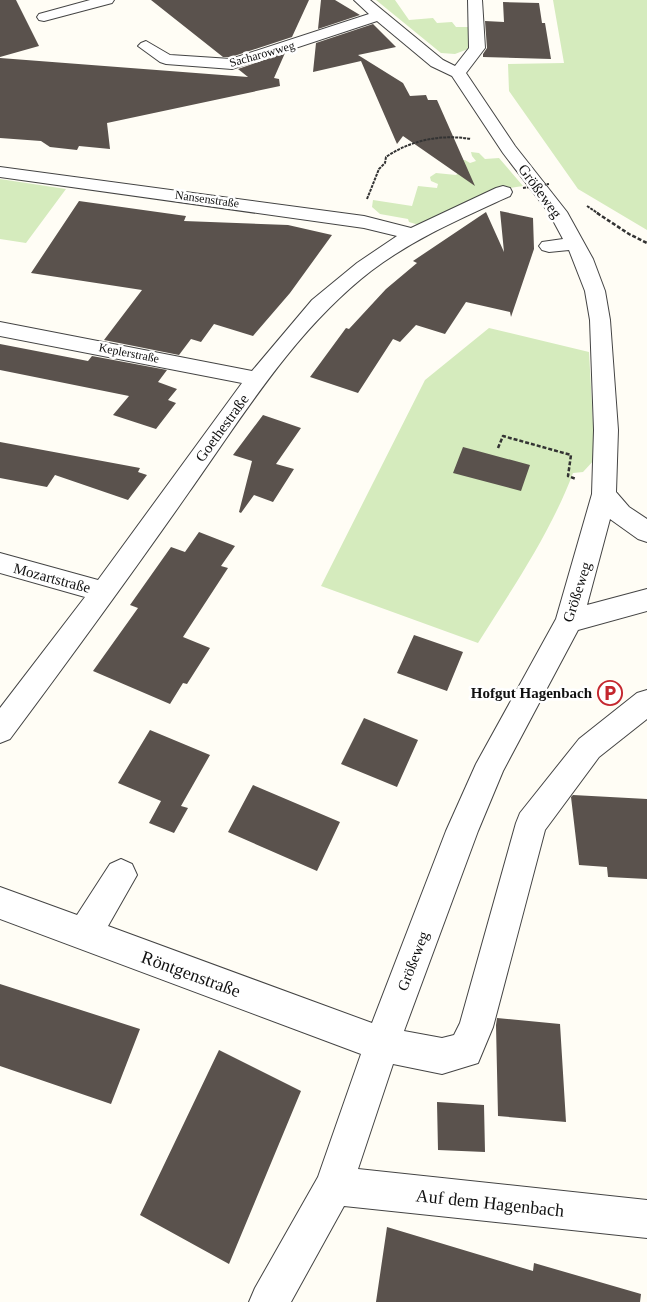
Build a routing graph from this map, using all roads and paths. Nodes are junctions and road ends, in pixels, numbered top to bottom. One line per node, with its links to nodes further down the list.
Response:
1 (107, 0): 5 (street)
2 (361, 0): 4 (street, Größeweg)
3 (475, 0): 7 (street)
4 (378, 16): 6 (street, Sacharowweg); 7 (street, Größeweg)
5 (44, 17)
6 (146, 46)
7 (458, 73): 19 (street, Größeweg)
8 (470, 138): 16 (path)
9 (0, 172): 13 (street, Nansenstraße)
10 (140, 172): 13 (street)
11 (549, 184): 12 (path, bridge)
12 (522, 188)
13 (132, 189): 16 (street, Nansenstraße)
14 (503, 192): 17 (street, Goethestraße)
15 (586, 206): 18 (path)
16 (364, 222): 17 (street, Nansenstraße)
17 (413, 234): 22 (street, Goethestraße)
18 (647, 243)
19 (574, 244): 20 (street); 25 (street, Größeweg)
20 (549, 246)
21 (0, 329): 22 (street, Keplerstraße)
22 (258, 379): 28 (street, Goethestraße)
23 (498, 448): 24 (path)
24 (568, 476)
25 (604, 494): 26 (street); 30 (street, Größeweg)
26 (647, 532)
27 (0, 564): 28 (street, Mozartstraße)
28 (104, 592): 32 (street, Goethestraße)
29 (647, 600): 30 (street)
30 (569, 621): 36 (street, Größeweg)
31 (647, 702): 36 (street)
32 (0, 730)
33 (121, 875): 35 (street)
34 (0, 903): 35 (street, Röntgenstraße)
35 (84, 934): 36 (street, Röntgenstraße)
36 (382, 1044): 37 (street, Größeweg)
37 (334, 1186): 38 (street, Auf dem Hagenbach); 39 (street, Größeweg)
38 (647, 1219)
39 (269, 1302)

